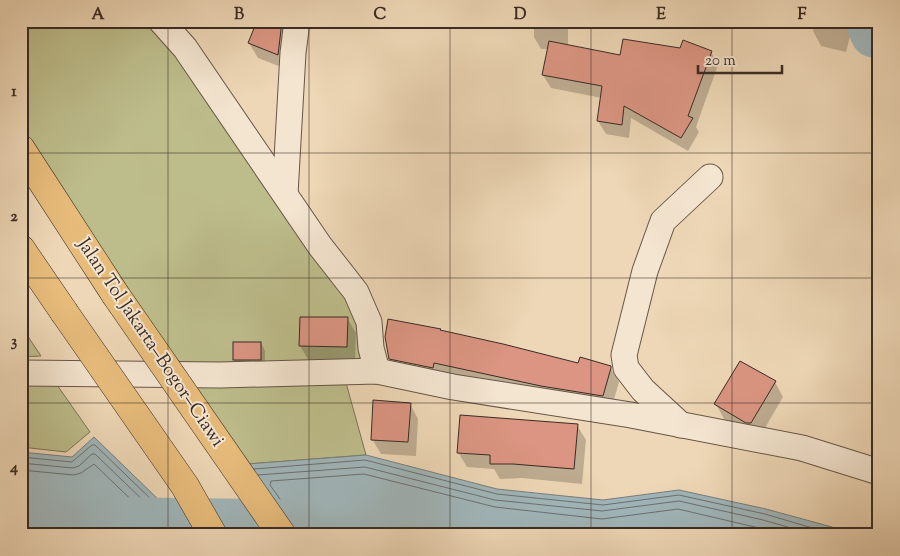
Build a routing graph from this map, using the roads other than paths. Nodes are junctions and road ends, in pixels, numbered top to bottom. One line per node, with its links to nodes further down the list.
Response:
1 (161, 21): 5 (street)
2 (297, 21): 5 (street)
3 (21, 149): 12 (highway, Jalan Tol Jakarta–Bogor–Ciawi, bridge)
4 (710, 177): 9 (street)
5 (285, 194): 7 (street)
6 (21, 249): 11 (highway, bridge)
7 (377, 371): 8 (street); 9 (street)
8 (21, 373)
9 (681, 425): 10 (street)
10 (879, 472)
11 (212, 535)
12 (282, 535)

